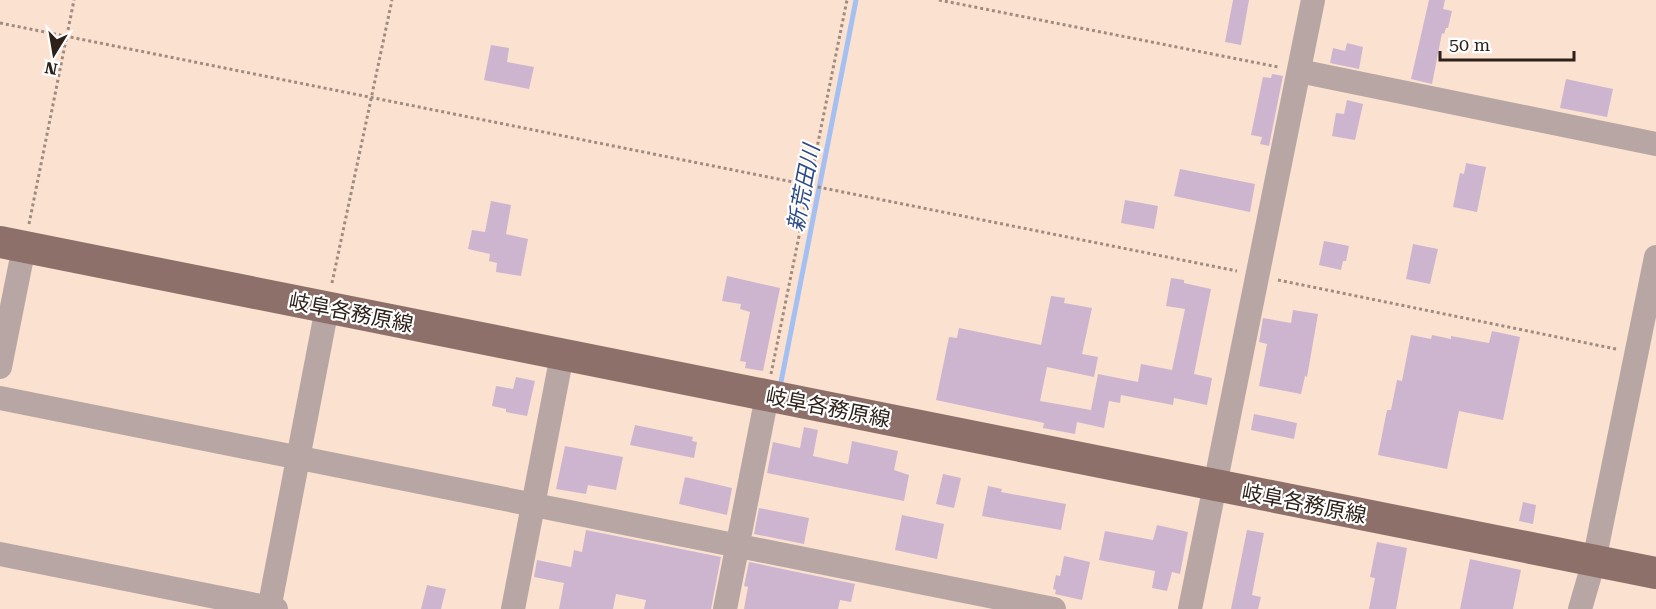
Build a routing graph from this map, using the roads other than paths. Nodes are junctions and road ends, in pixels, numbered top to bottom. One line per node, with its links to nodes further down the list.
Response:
1 (1313, 0): 2 (street)
2 (1299, 71): 3 (street); 12 (street)
3 (1656, 144)
4 (12, 244): 6 (main road, 岐阜各務原線); 8 (street)
5 (1656, 257): 16 (street)
6 (327, 308): 7 (main road, 岐阜各務原線); 11 (street)
7 (562, 355): 9 (main road, 岐阜各務原線); 13 (street)
8 (0, 367)
9 (767, 396): 12 (main road, 岐阜各務原線); 14 (street)
10 (0, 398): 11 (street)
11 (300, 457): 13 (street); 18 (street)
12 (1214, 485): 16 (main road, 岐阜各務原線); 22 (street)
13 (534, 505): 14 (street); 19 (street)
14 (745, 548): 20 (street); 21 (street)
15 (0, 555): 18 (street)
16 (1594, 561): 17 (main road, 岐阜各務原線); 23 (street)
17 (1656, 573)
18 (272, 609)
19 (513, 609)
20 (725, 609)
21 (1054, 609)
22 (1190, 609)
23 (1580, 609)

